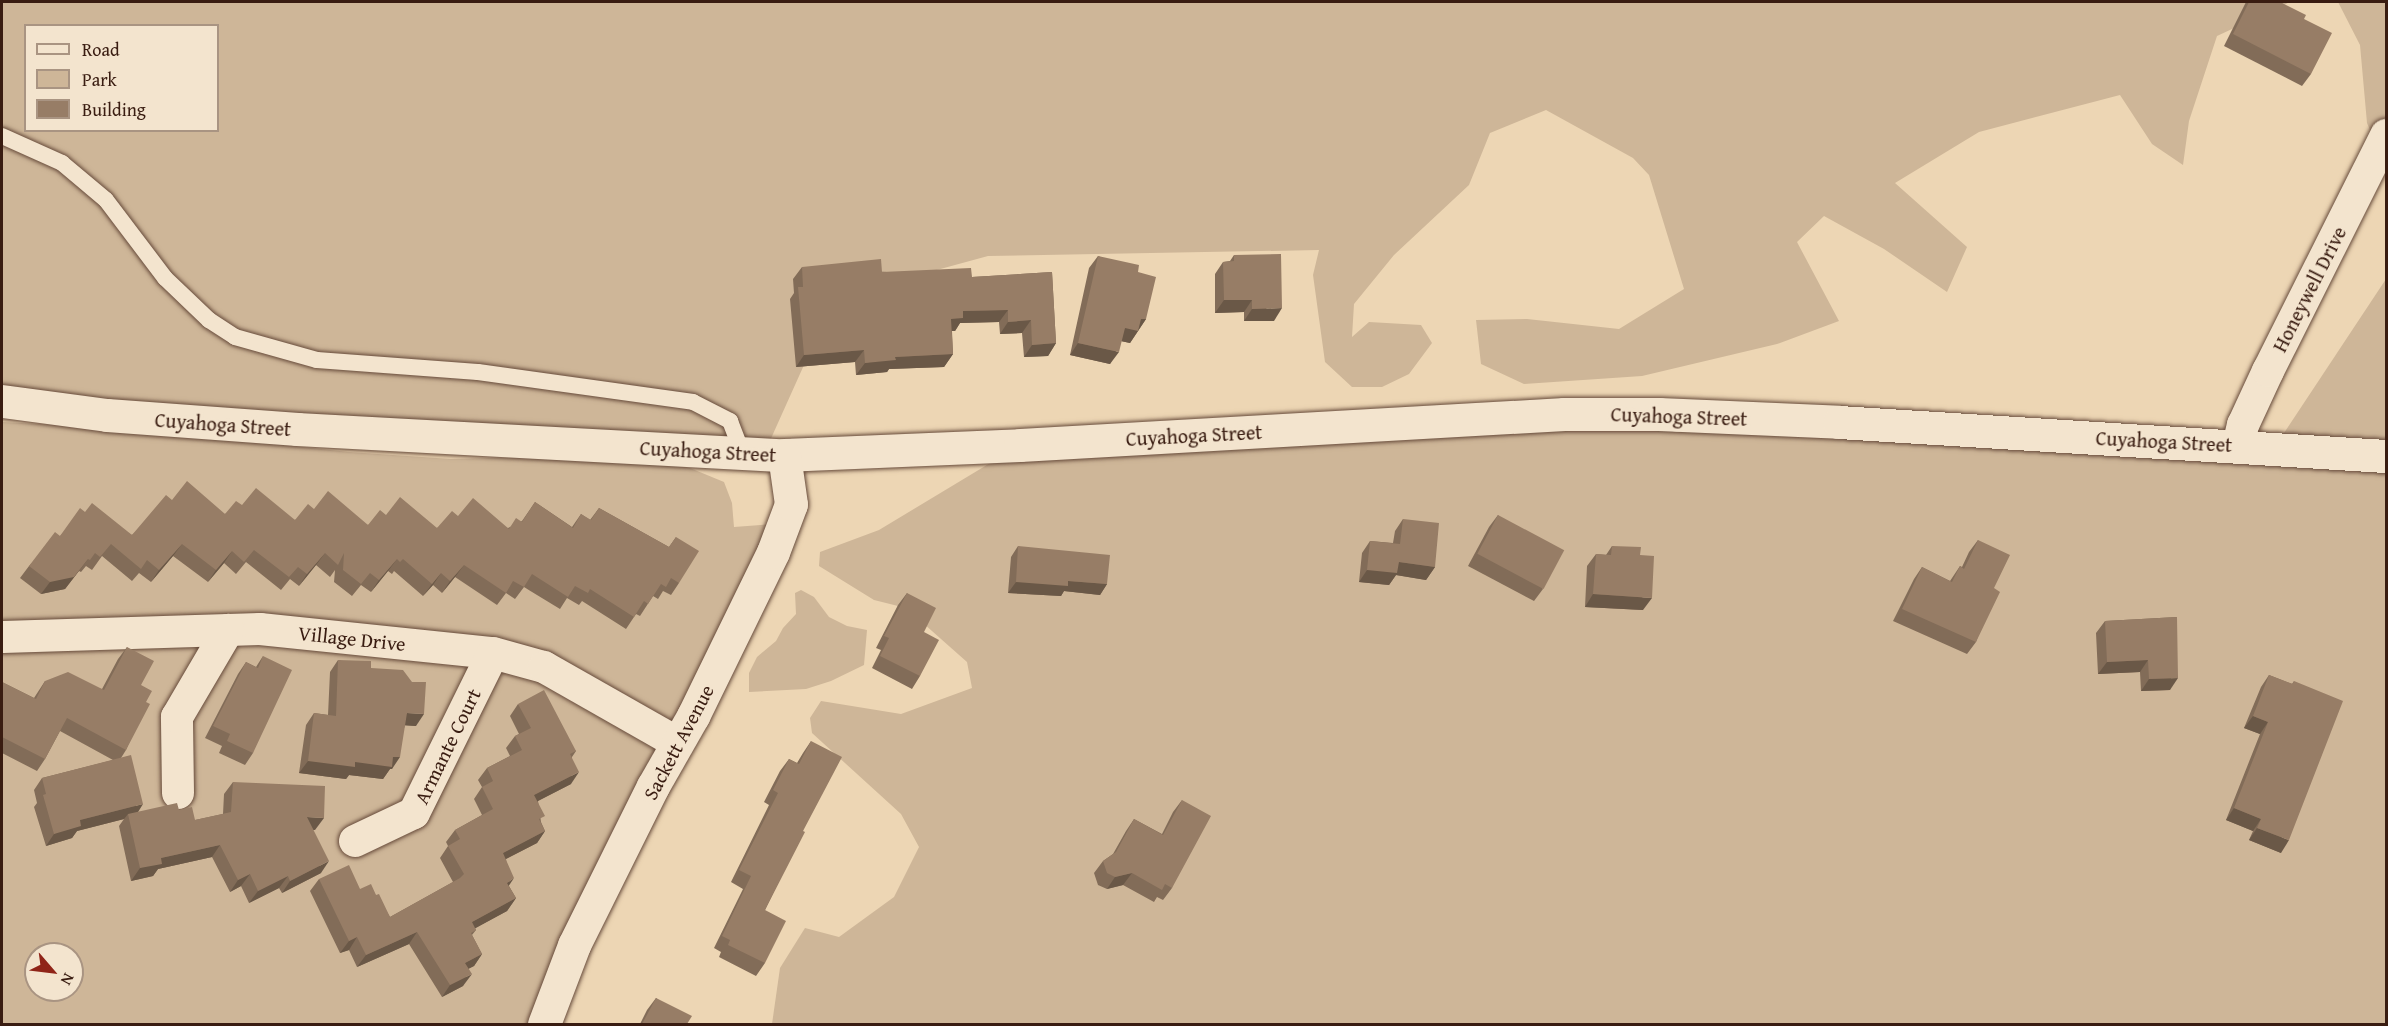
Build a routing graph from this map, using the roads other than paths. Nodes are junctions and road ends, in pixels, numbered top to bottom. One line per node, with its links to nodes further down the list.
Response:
1 (2386, 135): 4 (street, Honeywell Drive)
2 (2, 136): 5 (lane)
3 (2, 401): 5 (street, Cuyahoga Street)
4 (2238, 446): 6 (street, Cuyahoga Street); 7 (street, Cuyahoga Street)
5 (742, 453): 6 (street, Cuyahoga Street)
6 (784, 455): 11 (street, Sackett Avenue)
7 (2386, 456)
8 (228, 630): 9 (street, Village Drive); 10 (street, Village Drive); 12 (street)
9 (2, 636)
10 (493, 653): 11 (street, Village Drive); 13 (street, Armante Court)
11 (678, 743): 14 (street, Sackett Avenue)
12 (178, 793)
13 (355, 841)
14 (544, 1024)

